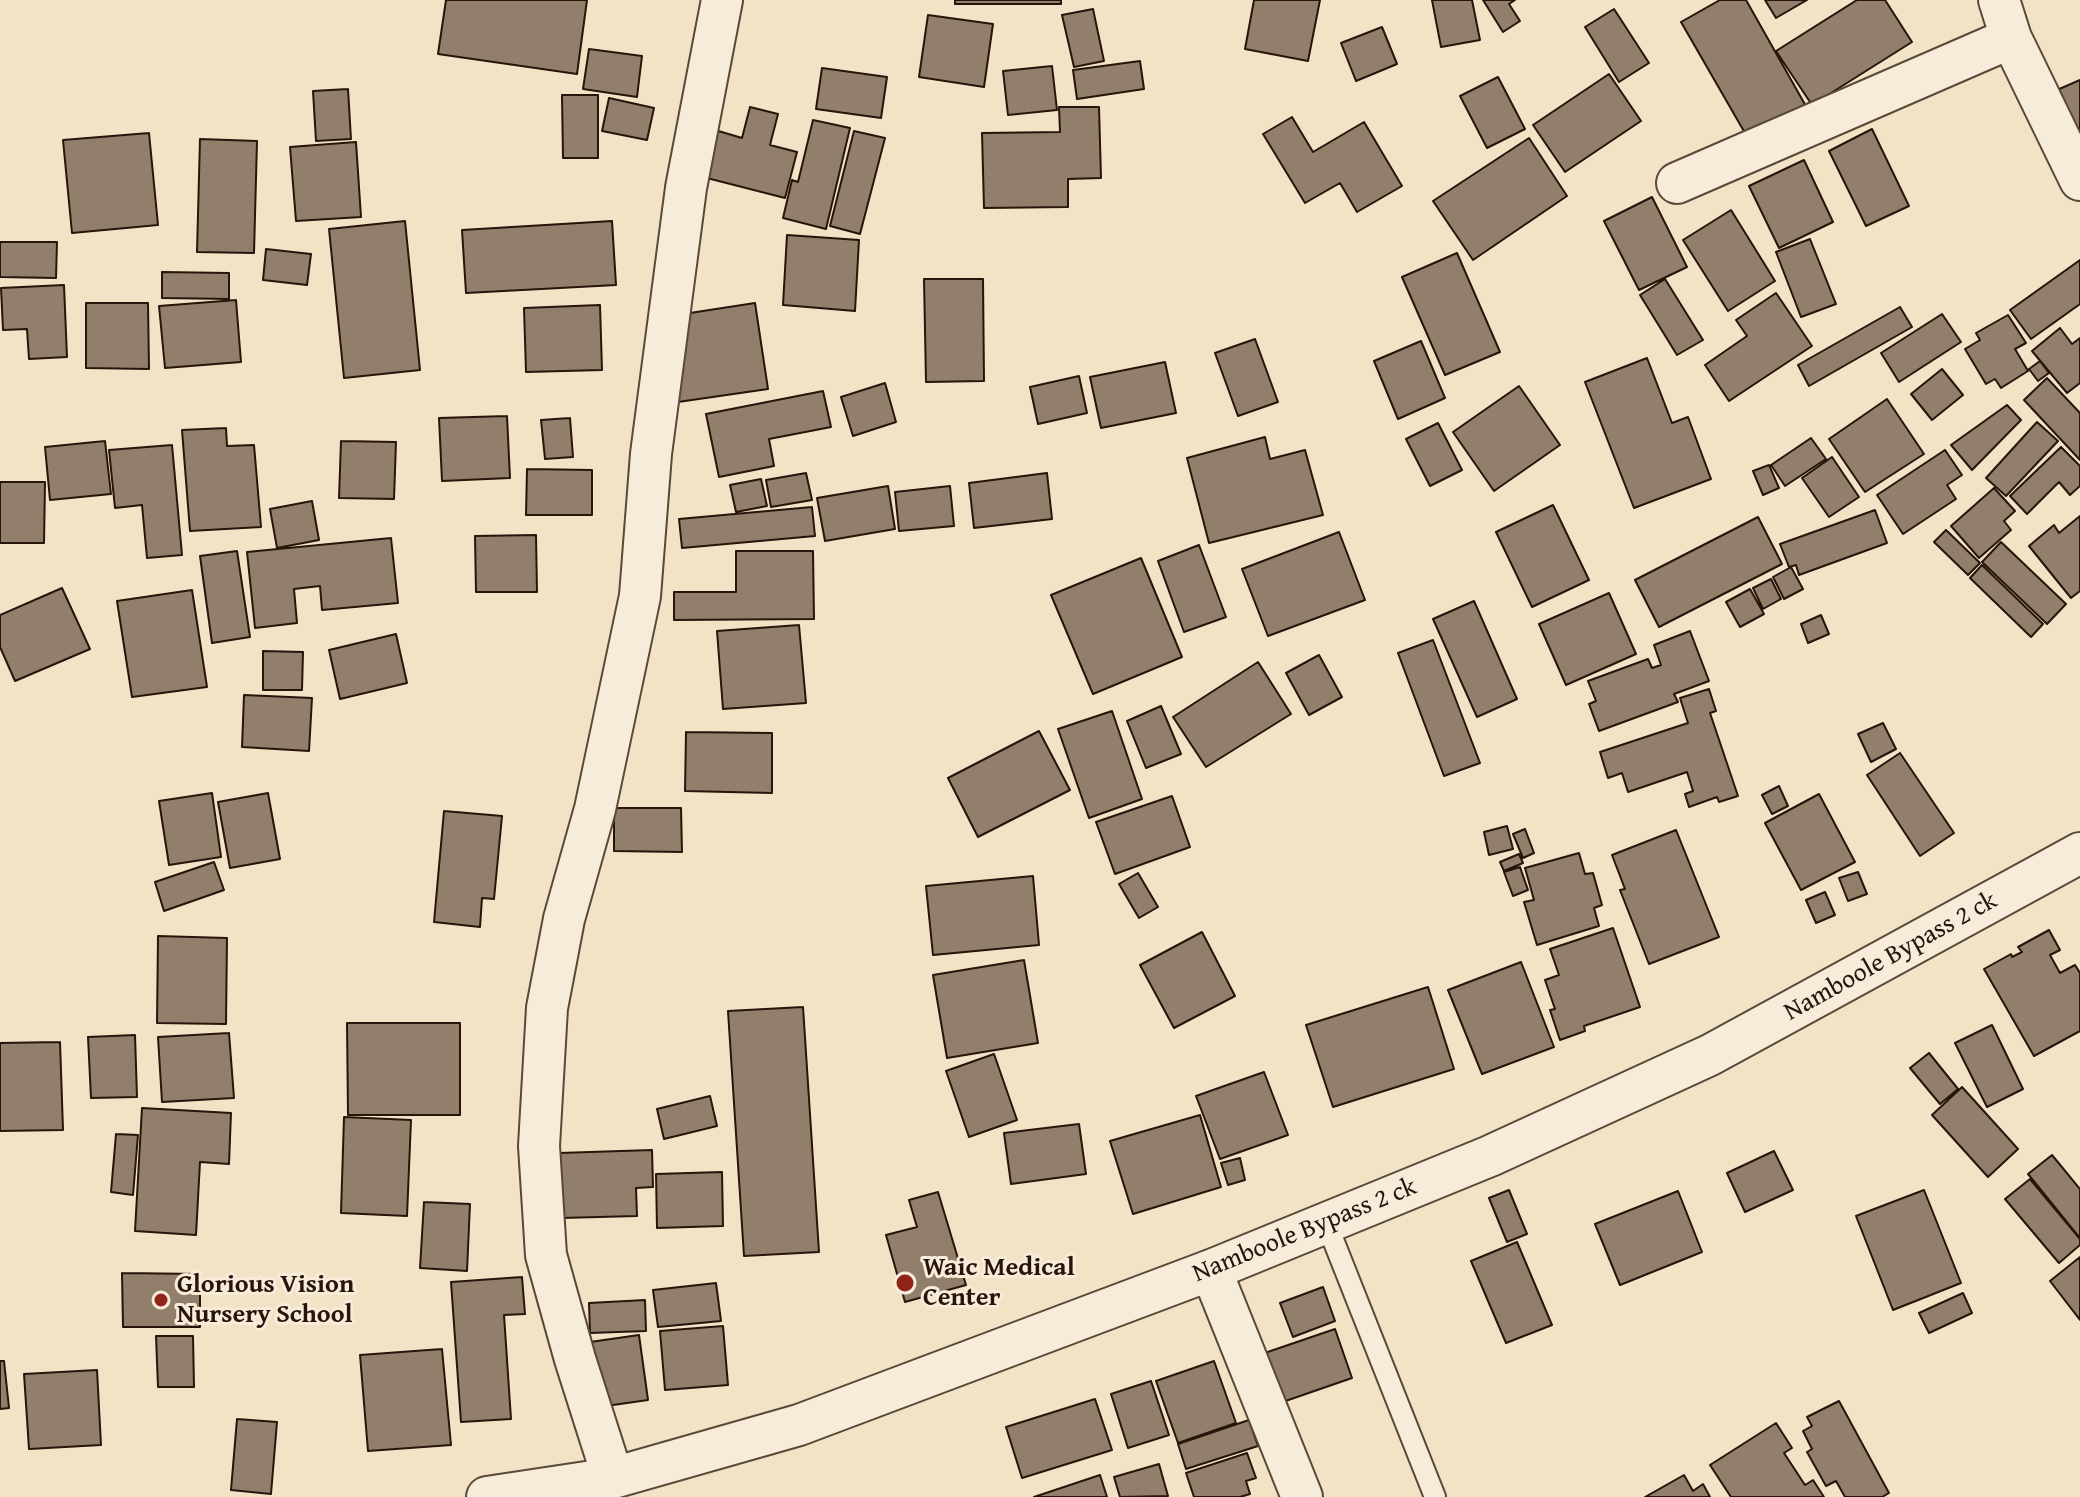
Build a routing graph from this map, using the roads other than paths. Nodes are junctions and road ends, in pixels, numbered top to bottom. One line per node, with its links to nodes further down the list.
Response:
1 (722, 0): 9 (street)
2 (1999, 0): 3 (street)
3 (2011, 38): 4 (street); 5 (street)
4 (2080, 180)
5 (1677, 183)
6 (2080, 853): 7 (street, Namboole Bypass 2 ck)
7 (1326, 1222): 8 (street, Namboole Bypass 2 ck); 12 (lane)
8 (1211, 1270): 9 (street, Namboole Bypass 2 ck); 11 (street)
9 (613, 1478): 10 (street, Namboole Bypass 2 ck)
10 (487, 1497)
11 (1302, 1497)
12 (1435, 1497)

